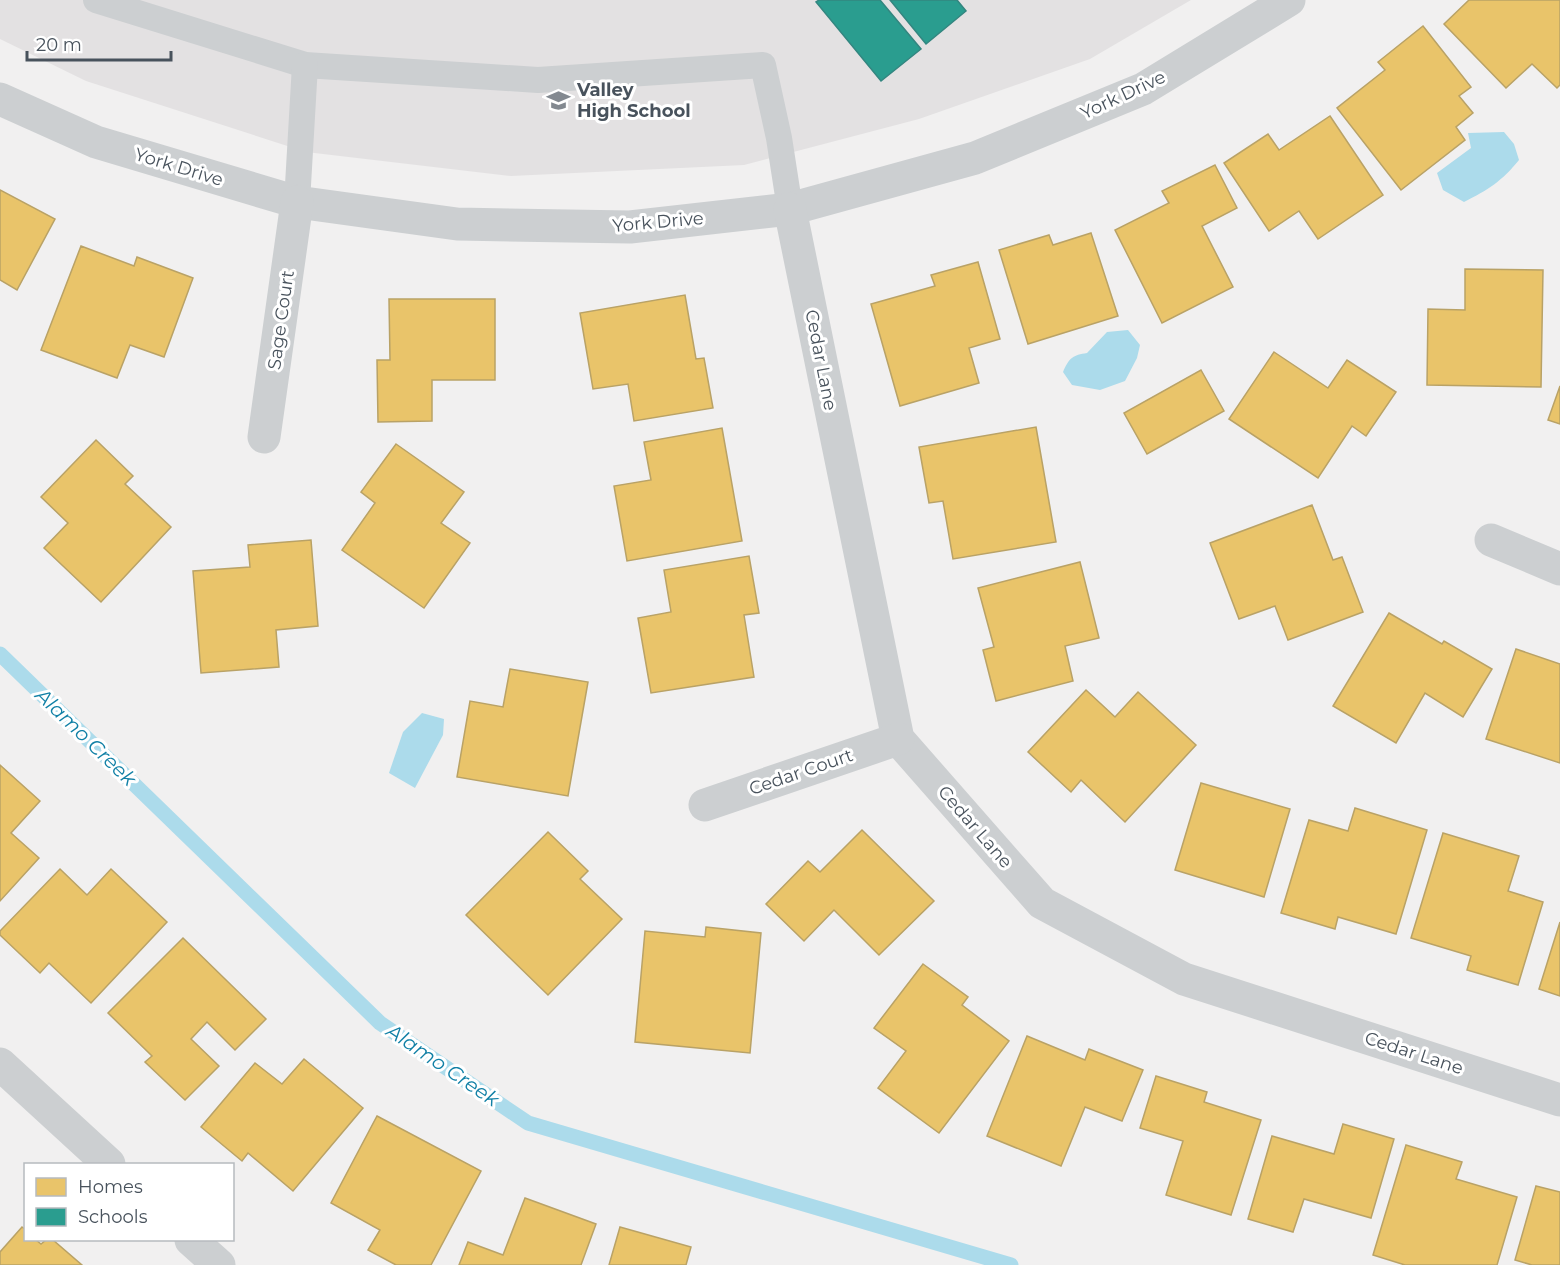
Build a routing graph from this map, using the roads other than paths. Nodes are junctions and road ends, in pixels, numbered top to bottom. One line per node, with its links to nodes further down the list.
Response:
1 (96, 0): 3 (lane)
2 (1289, 0): 6 (street, York Drive)
3 (305, 64): 5 (lane); 6 (lane)
4 (0, 99): 5 (street, York Drive)
5 (297, 202): 6 (street, York Drive); 7 (street, Sage Court)
6 (790, 209): 10 (street, Cedar Lane)
7 (264, 437)
8 (1491, 540): 9 (street)
9 (1560, 569)
10 (898, 739): 11 (street, Cedar Court); 13 (street, Cedar Lane)
11 (705, 805)
12 (0, 1064): 14 (street)
13 (1560, 1100)
14 (109, 1163)
15 (193, 1241): 16 (street)
16 (219, 1265)

